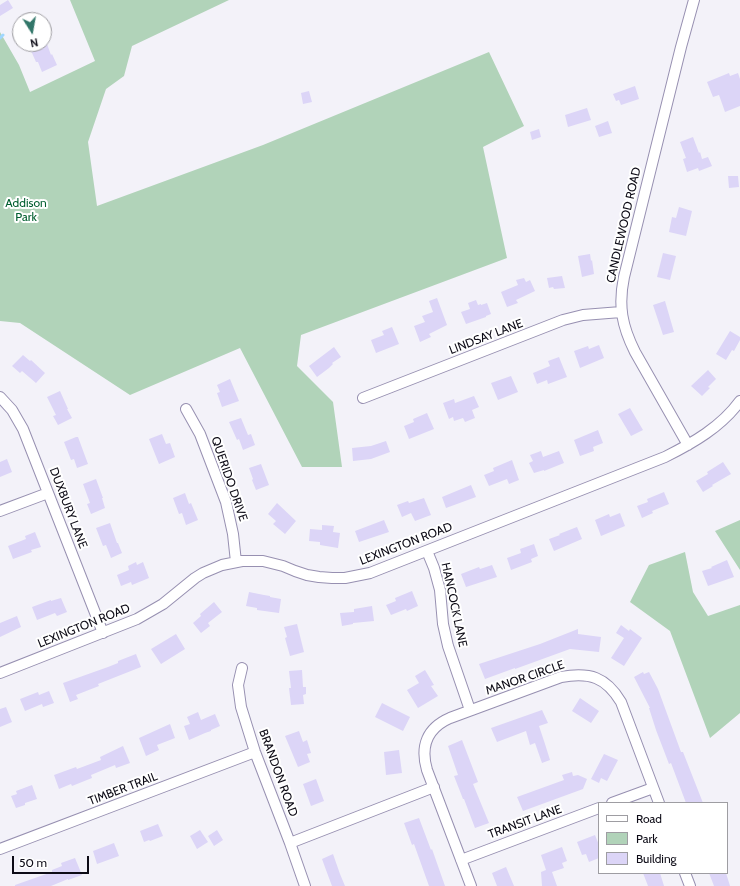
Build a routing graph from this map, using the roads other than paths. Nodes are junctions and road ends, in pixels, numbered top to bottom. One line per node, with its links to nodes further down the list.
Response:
1 (694, 0): 2 (street, CANDLEWOOD ROAD)
2 (621, 312): 4 (street, LINDSAY LANE); 7 (street, CANDLEWOOD ROAD)
3 (0, 397): 8 (street, DUXBURY LANE)
4 (363, 398)
5 (740, 401): 7 (street, LEXINGTON ROAD)
6 (186, 409): 11 (street, QUERIDO DRIVE)
7 (688, 445): 10 (street, LEXINGTON ROAD)
8 (48, 493): 9 (street); 12 (street, DUXBURY LANE)
9 (0, 511)
10 (427, 551): 11 (street, LEXINGTON ROAD); 15 (street, HANCOCK LANE)
11 (236, 562): 12 (street, LEXINGTON ROAD)
12 (103, 633): 14 (street, LEXINGTON ROAD)
13 (242, 668): 16 (street, BRANDON ROAD)
14 (0, 673)
15 (470, 710): 17 (street, MANOR CIRCLE); 18 (street, MANOR CIRCLE)
16 (255, 752): 22 (street, BRANDON ROAD); 23 (street, TIMBER TRAIL)
17 (434, 787): 22 (street); 24 (street, MANOR CIRCLE)
18 (653, 788): 19 (street); 20 (street, MANOR CIRCLE)
19 (615, 802)
20 (659, 802)
21 (598, 808): 24 (street, TRANSIT LANE)
22 (290, 843): 26 (street, BRANDON ROAD)
23 (0, 849)
24 (461, 860): 27 (street, MANOR CIRCLE)
25 (685, 874): 28 (street)
26 (305, 886)
27 (471, 886)
28 (690, 886)

